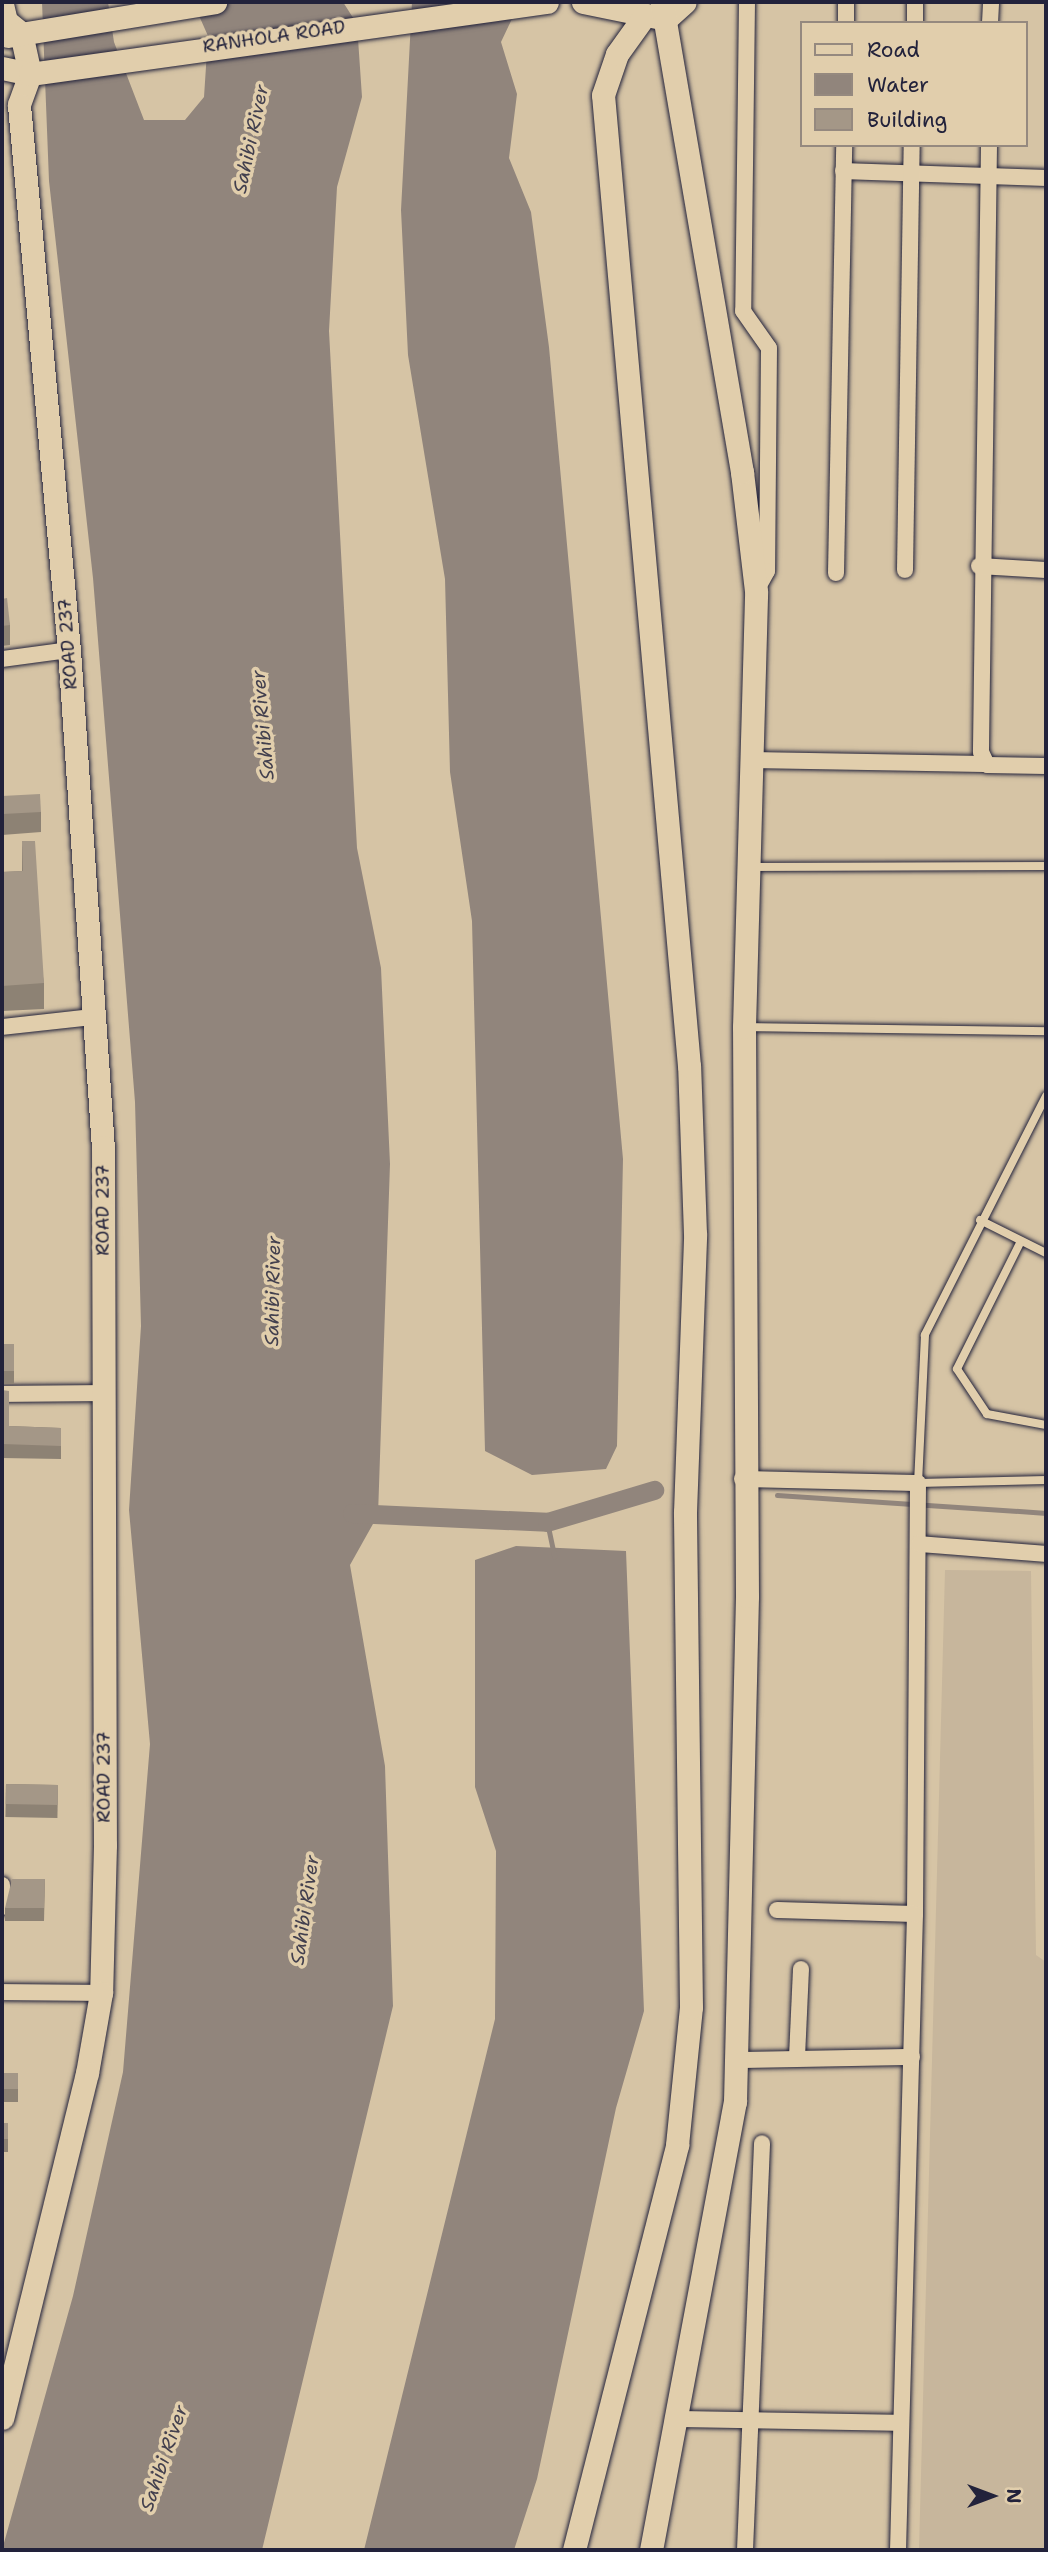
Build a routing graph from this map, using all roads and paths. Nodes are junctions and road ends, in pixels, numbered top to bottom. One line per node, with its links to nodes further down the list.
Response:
1 (215, 2): 14 (street)
2 (547, 2): 16 (street, RANHOLA ROAD)
3 (685, 2): 10 (street)
4 (747, 2): 28 (street)
5 (846, 2): 11 (street)
6 (915, 2): 12 (street)
7 (991, 2): 13 (street)
8 (589, 3): 10 (street)
9 (2, 4): 14 (street)
10 (658, 12): 28 (street); 67 (street)
11 (846, 21)
12 (915, 21)
13 (990, 21)
14 (11, 35): 16 (street)
15 (2, 68): 16 (street, RANHOLA ROAD)
16 (30, 74): 29 (street, ROAD 237)
17 (844, 147): 20 (street)
18 (912, 147): 21 (street)
19 (989, 147): 22 (street)
20 (843, 172): 21 (street); 27 (street)
21 (912, 173): 22 (street); 25 (street)
22 (989, 175): 23 (street); 24 (street)
23 (1046, 178)
24 (979, 566): 26 (street); 32 (street)
25 (905, 570)
26 (1046, 570)
27 (836, 573)
28 (756, 591): 31 (street)
29 (69, 650): 30 (street); 36 (street, ROAD 237)
30 (2, 659)
31 (751, 760): 32 (street); 35 (street)
32 (984, 764): 33 (street)
33 (1046, 765)
34 (1046, 866): 35 (lane)
35 (748, 867): 38 (street)
36 (93, 1017): 37 (street); 44 (street, ROAD 237)
37 (2, 1027)
38 (744, 1027): 39 (lane); 47 (street)
39 (1046, 1031)
40 (1046, 1096): 41 (lane)
41 (980, 1220): 42 (lane); 49 (lane)
42 (1021, 1241): 43 (lane); 46 (lane)
43 (1046, 1251)
44 (100, 1393): 45 (street); 58 (street, ROAD 237)
45 (2, 1394)
46 (1046, 1425)
47 (742, 1479): 49 (street); 61 (street)
48 (1046, 1480): 49 (lane)
49 (918, 1492): 50 (street)
50 (919, 1537): 51 (street); 55 (street)
51 (1046, 1554)
52 (2, 1885): 53 (street)
53 (2, 1907)
54 (777, 1910): 55 (street)
55 (915, 1914): 60 (street)
56 (801, 1969): 59 (street)
57 (2, 1992): 58 (street)
58 (101, 1993): 64 (street, ROAD 237)
59 (797, 2057): 60 (street); 61 (street)
60 (912, 2057): 66 (street)
61 (737, 2060): 65 (street)
62 (762, 2143): 63 (street)
63 (748, 2417): 65 (street); 66 (street); 69 (street)
64 (2, 2418)
65 (674, 2419): 68 (street)
66 (901, 2423): 70 (street)
67 (574, 2550)
68 (651, 2550)
69 (745, 2550)
70 (898, 2550)

